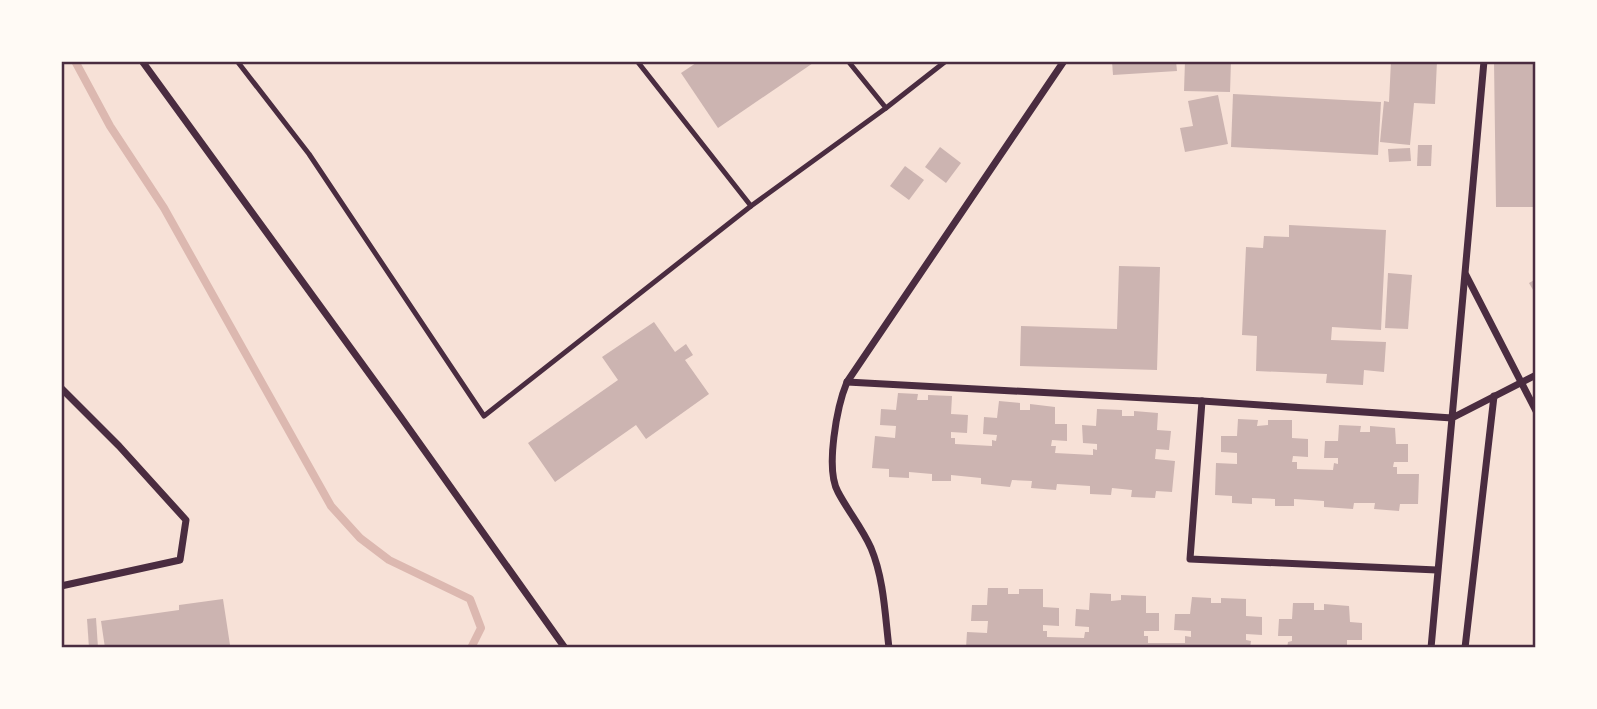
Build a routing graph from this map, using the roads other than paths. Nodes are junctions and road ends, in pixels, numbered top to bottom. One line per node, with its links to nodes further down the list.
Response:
1 (142, 61): 21 (street)
2 (237, 61): 9 (lane)
3 (637, 61): 9 (lane)
4 (848, 61): 8 (lane)
5 (946, 61): 8 (lane)
6 (1064, 61): 12 (street)
7 (1484, 61): 10 (street)
8 (886, 108): 9 (lane)
9 (751, 206)
10 (1465, 274): 13 (street); 18 (street)
11 (1536, 374): 13 (street)
12 (847, 382): 16 (street); 22 (street)
13 (1521, 382): 15 (street); 17 (street)
14 (61, 388): 20 (street)
15 (1494, 396): 18 (street); 24 (street)
16 (1202, 401): 18 (street); 19 (street)
17 (1536, 411)
18 (1452, 418): 19 (street)
19 (1437, 570): 23 (street)
20 (61, 586)
21 (565, 648)
22 (889, 648)
23 (1431, 648)
24 (1465, 648)

